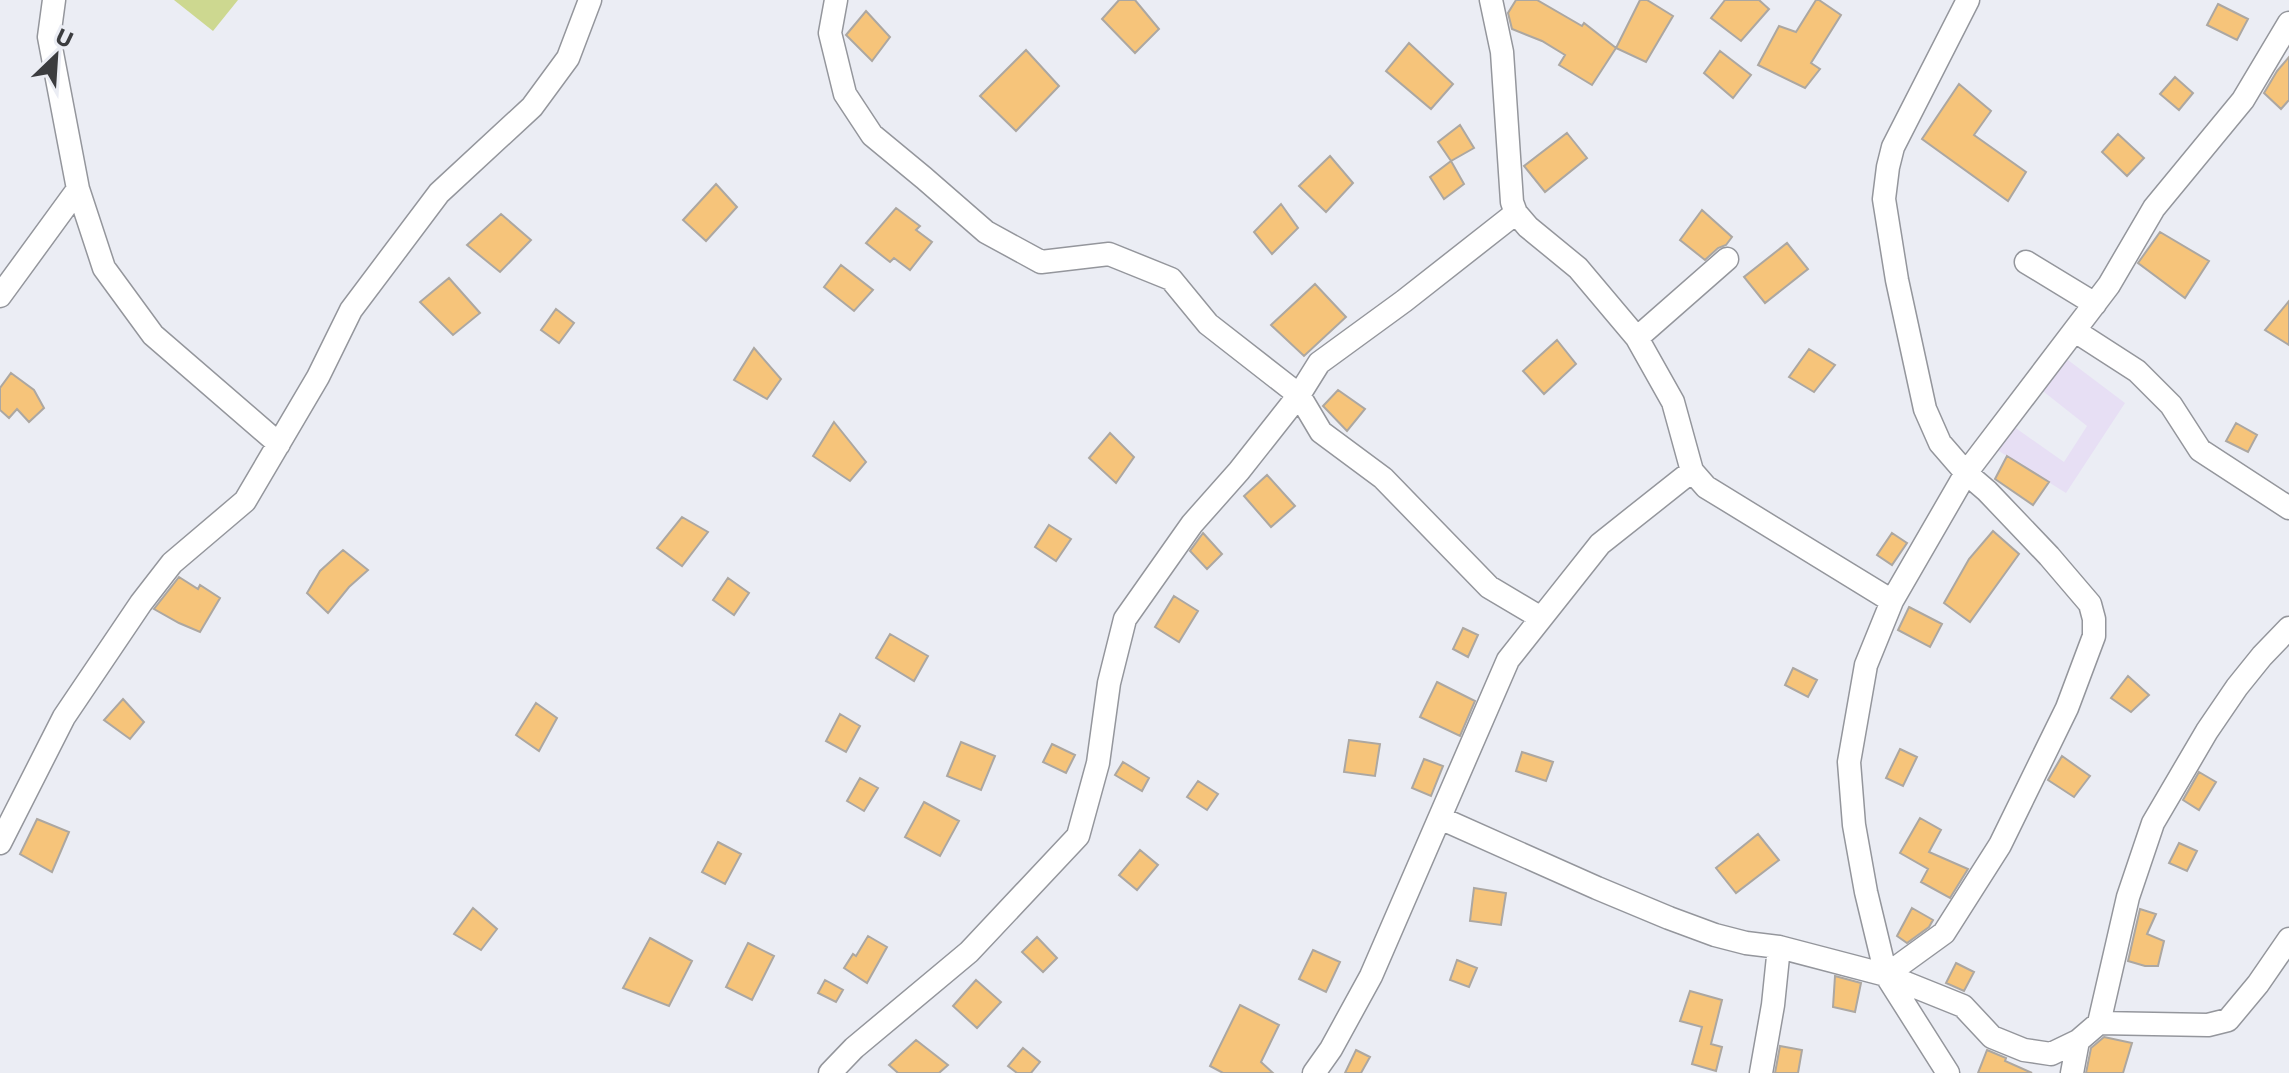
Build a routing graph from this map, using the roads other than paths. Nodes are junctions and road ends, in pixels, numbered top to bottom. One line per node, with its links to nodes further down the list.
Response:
1 (54, 0): 7 (street)
2 (590, 0): 16 (street)
3 (836, 0): 15 (street)
4 (1491, 0): 8 (street)
5 (1968, 0): 18 (street)
6 (2289, 23): 12 (street)
7 (78, 189): 11 (street); 16 (street)
8 (1516, 213): 14 (street); 15 (street)
9 (1727, 259): 14 (street)
10 (2026, 262): 12 (street)
11 (0, 296)
12 (2095, 304): 13 (street)
13 (2075, 331): 18 (street); 19 (street)
14 (1637, 338): 17 (street)
15 (1299, 395): 21 (street); 30 (street)
16 (279, 444): 24 (street)
17 (1692, 471): 20 (street); 21 (street)
18 (1966, 473): 20 (street); 27 (street)
19 (2289, 508)
20 (1892, 601): 27 (street)
21 (1541, 618): 23 (street)
22 (2289, 628): 28 (street)
23 (1440, 818): 26 (street); 31 (street)
24 (0, 843)
25 (2289, 939): 28 (street)
26 (1779, 947): 27 (street); 32 (street)
27 (1886, 975): 29 (street); 33 (street)
28 (2099, 1023): 29 (street)
29 (2078, 1041): 34 (street)
30 (830, 1073)
31 (1314, 1073)
32 (1761, 1073)
33 (1948, 1073)
34 (2072, 1073)

